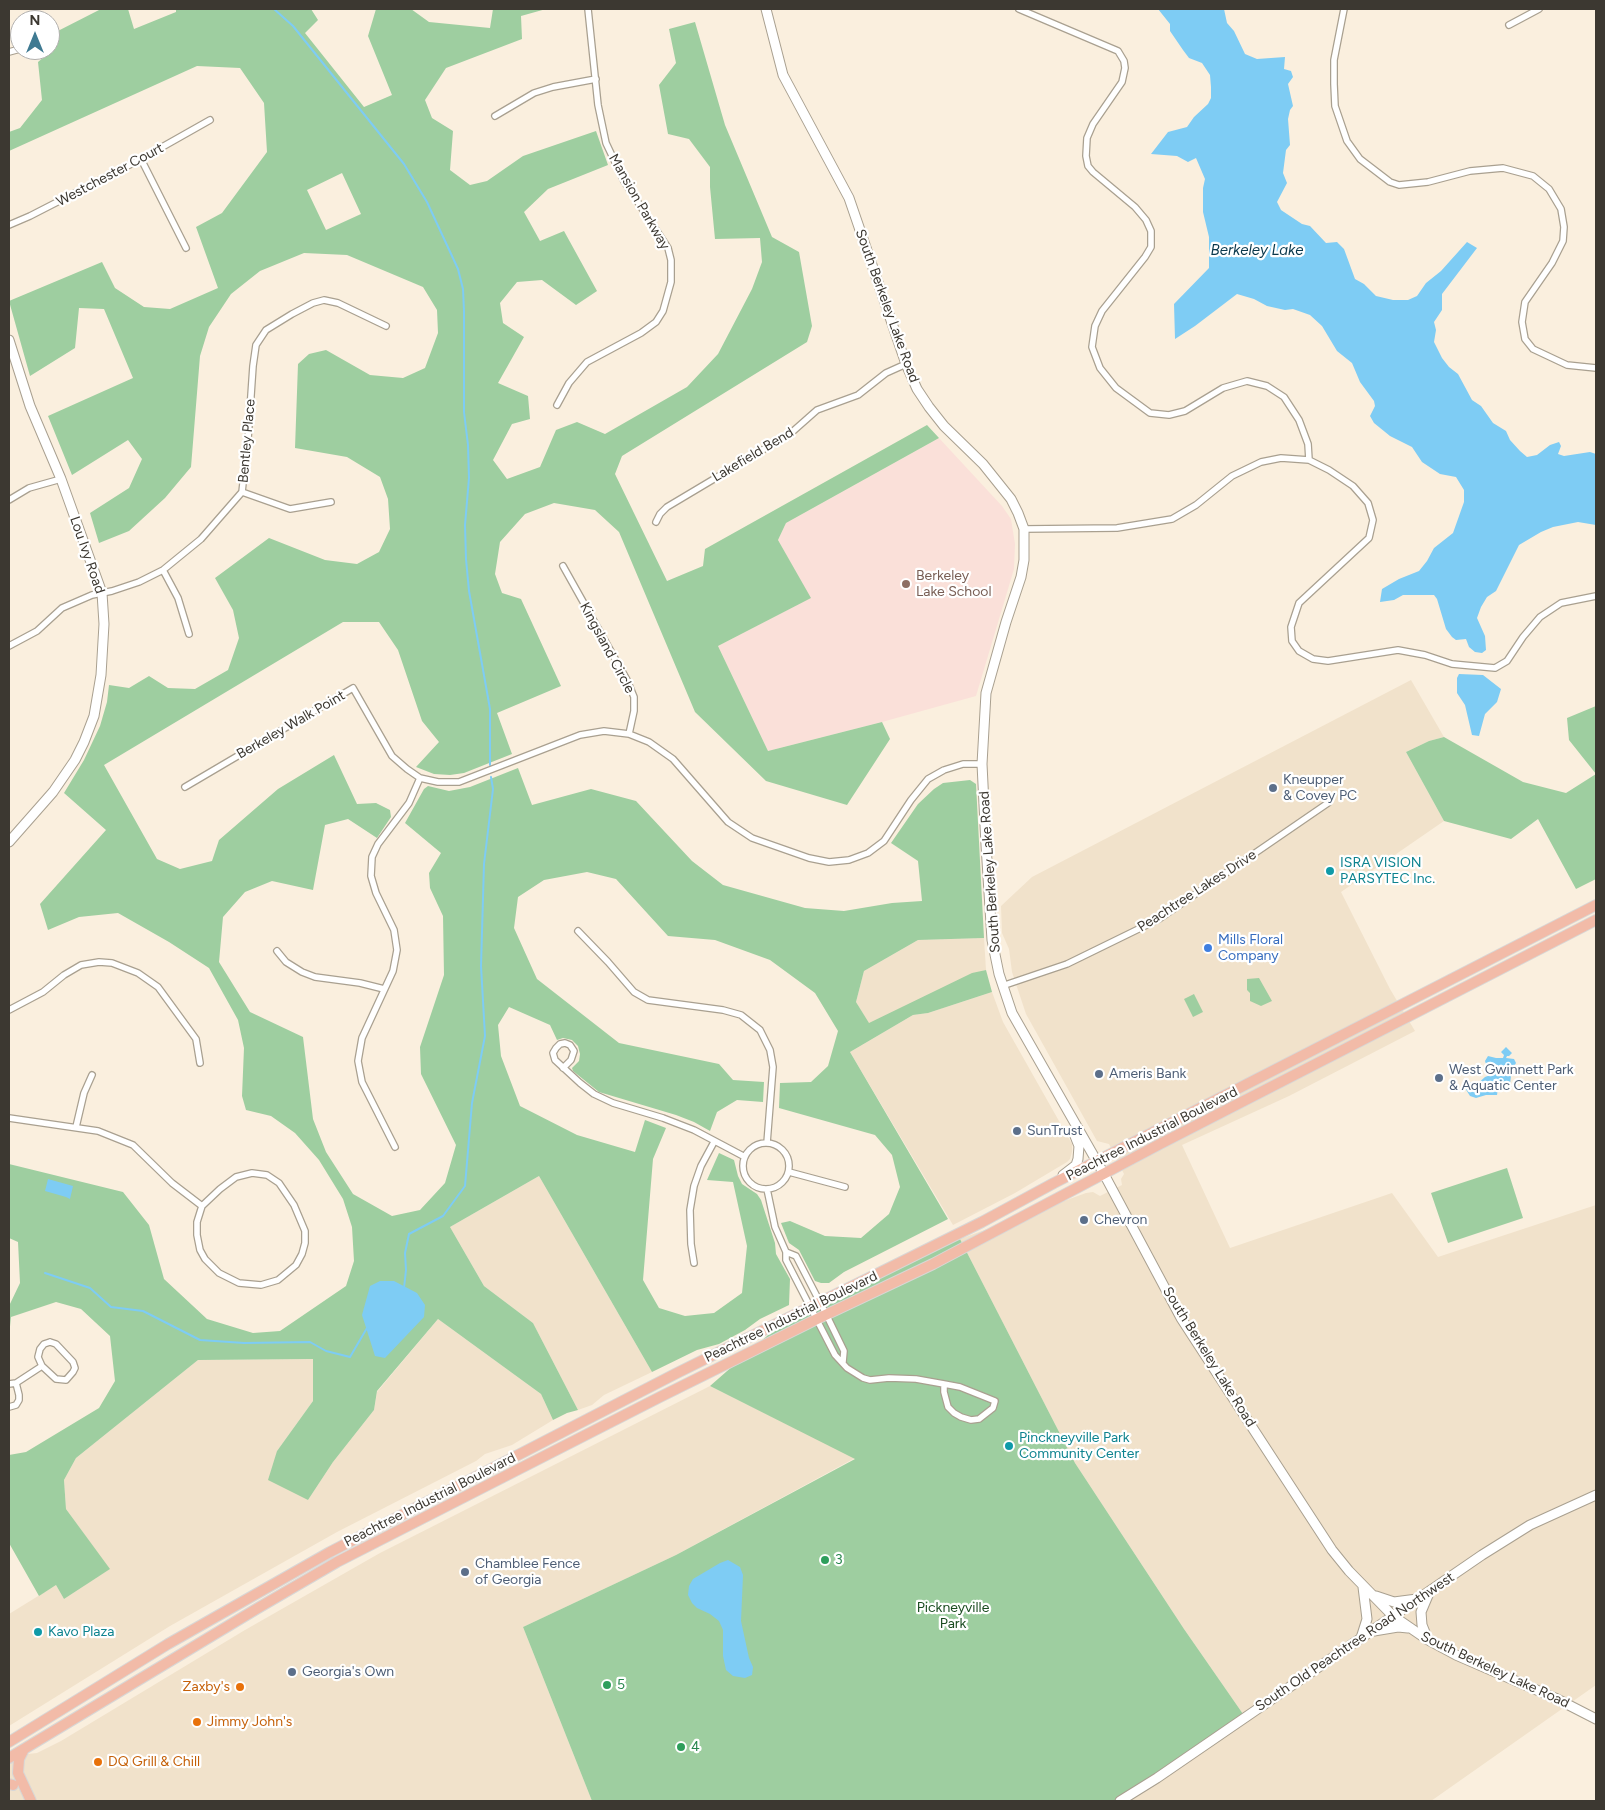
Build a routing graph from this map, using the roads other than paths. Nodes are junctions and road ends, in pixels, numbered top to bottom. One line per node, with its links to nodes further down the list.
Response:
1 (588, 9): 7 (street, Mansion Parkway)
2 (766, 9): 16 (street, South Berkeley Lake Road)
3 (1018, 9): 19 (street)
4 (1344, 9): 17 (street)
5 (1539, 9): 6 (street)
6 (1510, 25)
7 (596, 79): 8 (street); 18 (street, Mansion Parkway)
8 (495, 116)
9 (210, 120): 10 (street, Westchester Court)
10 (141, 159): 11 (street, Westchester Court); 12 (street)
11 (9, 225)
12 (186, 248)
13 (386, 326): 21 (street, Bentley Place)
14 (9, 340): 15 (street, Lou Ivy Road)
15 (10, 352): 20 (street, Lou Ivy Road)
16 (906, 364): 24 (street, Lakefield Bend); 25 (street, South Berkeley Lake Road)
17 (1596, 368)
18 (557, 405)
19 (1309, 460): 25 (street); 29 (street)
20 (61, 479): 22 (street); 28 (street, Lou Ivy Road)
21 (242, 492): 23 (street); 27 (street, Bentley Place)
22 (9, 500)
23 (331, 502)
24 (656, 522)
25 (1024, 529): 33 (street, South Berkeley Lake Road)
26 (563, 566): 32 (street, Kingsland Circle)
27 (163, 570): 28 (street, Bentley Place); 30 (street)
28 (102, 593): 31 (street, Bentley Place); 37 (street, Lou Ivy Road)
29 (1596, 596)
30 (188, 634)
31 (9, 646)
32 (629, 734): 33 (street, Berkeley Walk Point); 34 (street, Berkeley Walk Point)
33 (982, 764): 42 (street, South Berkeley Lake Road)
34 (420, 778): 35 (street, Berkeley Walk Point); 43 (street)
35 (185, 787)
36 (1328, 803): 42 (street, Peachtree Lakes Drive)
37 (9, 842)
38 (1596, 905): 55 (highway, Peachtree Industrial Boulevard)
39 (1596, 920): 57 (highway, Peachtree Industrial Boulevard)
40 (578, 932): 52 (street)
41 (277, 951): 43 (street)
42 (1002, 986): 48 (street, South Berkeley Lake Road)
43 (384, 990): 53 (street)
44 (9, 1010): 45 (street)
45 (200, 1062)
46 (563, 1068): 51 (street)
47 (92, 1075): 50 (street)
48 (1060, 1098): 55 (street, South Berkeley Lake Road); 58 (street)
49 (9, 1118): 50 (street)
50 (76, 1127): 61 (street)
51 (714, 1142): 54 (street); 63 (street)
52 (767, 1143): 54 (street); 56 (street)
53 (395, 1147)
54 (745, 1157): 60 (street)
55 (1096, 1161): 57 (street, South Berkeley Lake Road); 58 (highway, Peachtree Industrial Boulevard)
56 (789, 1172): 59 (street); 60 (street)
57 (1104, 1174): 65 (highway, Peachtree Industrial Boulevard); 73 (street, South Berkeley Lake Road)
58 (1054, 1183): 64 (highway, Peachtree Industrial Boulevard)
59 (844, 1187)
60 (767, 1190): 62 (street)
61 (202, 1206): 61 (street)
62 (786, 1252): 64 (street); 64 (street)
63 (694, 1263)
64 (815, 1305): 65 (street); 65 (street); 82 (highway, Peachtree Industrial Boulevard)
65 (822, 1317): 66 (street); 66 (street); 83 (highway, Peachtree Industrial Boulevard)
66 (843, 1362): 70 (street)
67 (42, 1366): 67 (street); 68 (street)
68 (16, 1383): 69 (street); 71 (street)
69 (9, 1384)
70 (944, 1384): 70 (street)
71 (9, 1408)
72 (1596, 1495): 74 (street, South Old Peachtree Road Northwest)
73 (1366, 1590): 75 (street); 76 (street, South Berkeley Lake Road); 79 (street)
74 (1429, 1593): 75 (street, South Old Peachtree Road Northwest); 80 (street)
75 (1420, 1599): 76 (street, South Old Peachtree Road Northwest)
76 (1393, 1616): 77 (street, South Berkeley Lake Road); 78 (street, South Old Peachtree Road Northwest)
77 (1410, 1628): 78 (street); 80 (street, South Berkeley Lake Road)
78 (1371, 1631): 79 (street, South Old Peachtree Road Northwest)
79 (1361, 1638): 87 (street, South Old Peachtree Road Northwest)
80 (1428, 1640): 81 (street, South Berkeley Lake Road)
81 (1596, 1719)
82 (10, 1740)
83 (24, 1749): 84 (highway, Peachtree Industrial Boulevard); 86 (highway)
84 (9, 1758)
85 (10, 1783): 86 (street)
86 (31, 1801)
87 (1120, 1801)

